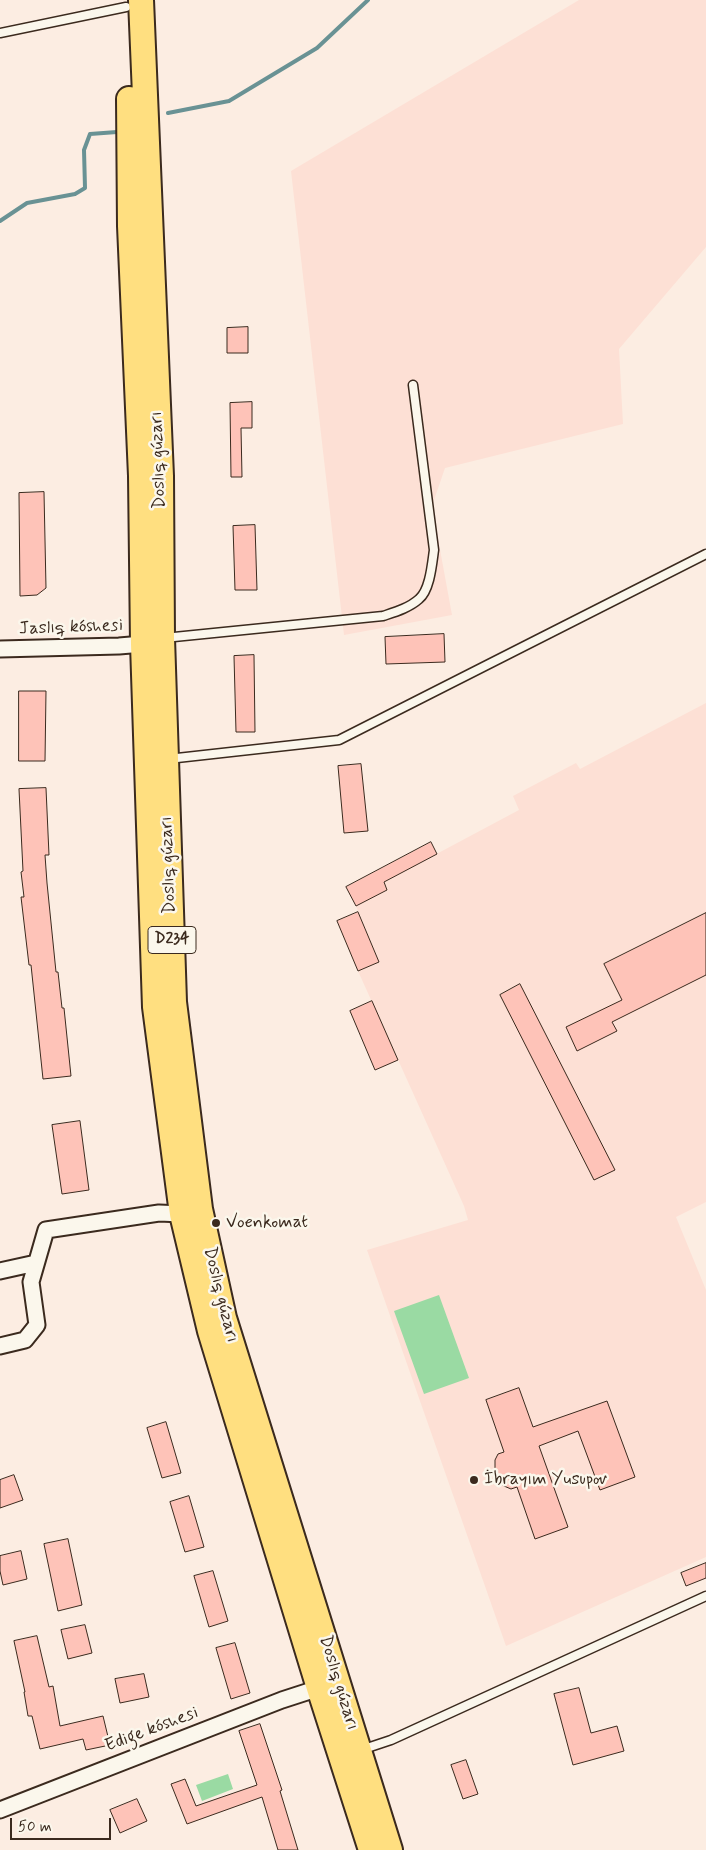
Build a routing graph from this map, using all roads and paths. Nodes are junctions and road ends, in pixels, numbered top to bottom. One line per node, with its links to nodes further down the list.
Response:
1 (137, 2): 2 (lane); 5 (main road, Doslıq gúzarı / D234)
2 (0, 33)
3 (413, 385): 5 (lane)
4 (706, 554): 7 (lane)
5 (153, 641): 6 (street, Jaslıq kóshesi); 7 (main road, Doslıq gúzarı / D234); 8 (main road, Doslıq gúzarı / D234)
6 (0, 649)
7 (166, 760): 14 (main road, Doslıq gúzarı / D234)
8 (182, 1214): 9 (street); 13 (main road, Doslıq gúzarı / D234)
9 (36, 1263): 10 (street); 11 (street)
10 (0, 1271)
11 (0, 1346)
12 (706, 1596): 14 (lane)
13 (319, 1688): 15 (street, Edige kóshesi); 16 (main road, Doslıq gúzarı / D234)
14 (359, 1751): 17 (main road, Doslıq gúzarı / D234)
15 (0, 1810)
16 (371, 1850)
17 (390, 1850)

